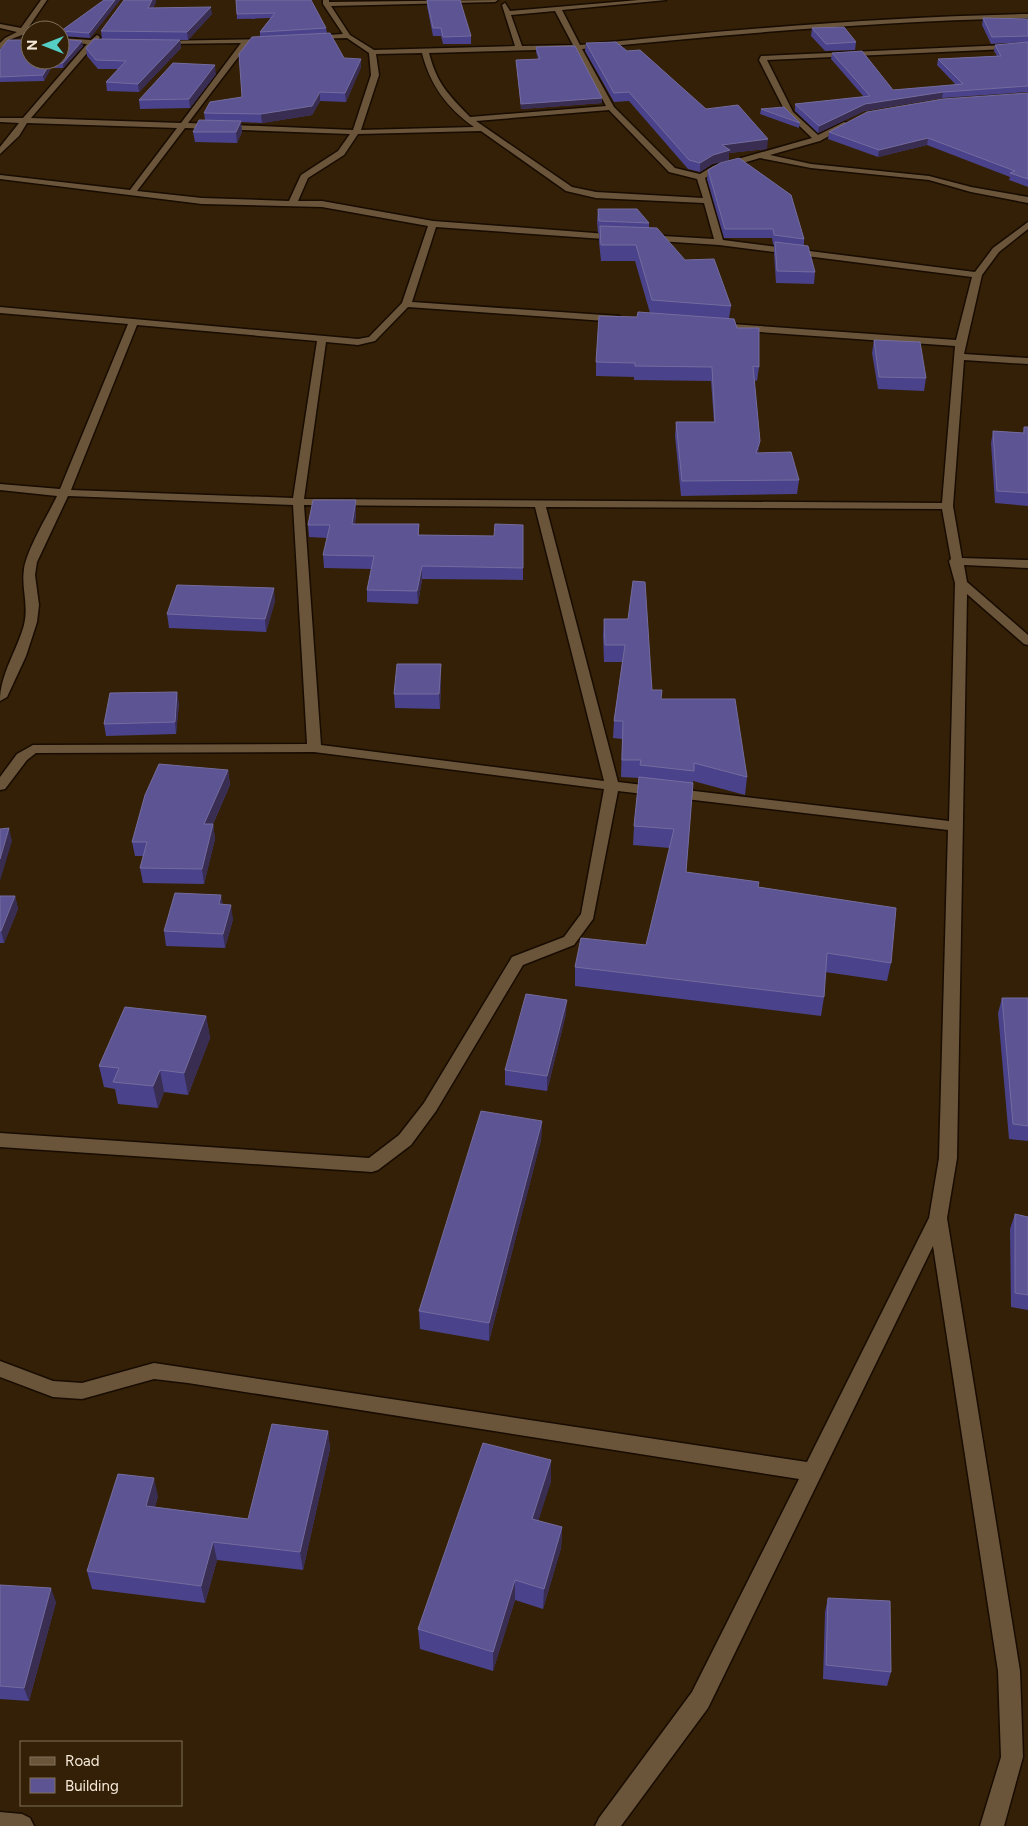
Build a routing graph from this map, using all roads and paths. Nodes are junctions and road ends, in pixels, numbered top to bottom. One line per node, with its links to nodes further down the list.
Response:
1 (44, 0): 9 (street)
2 (495, 0): 5 (street)
3 (499, 0): 7 (street)
4 (663, 0): 6 (street)
5 (326, 2): 14 (street)
6 (558, 10): 7 (street); 26 (street)
7 (506, 13): 27 (street)
8 (1028, 16): 26 (street)
9 (30, 20)
10 (0, 26): 11 (street)
11 (20, 31)
12 (103, 31): 22 (street)
13 (20, 33): 16 (street)
14 (348, 36): 17 (street); 29 (street)
15 (20, 37): 16 (street)
16 (7, 39): 25 (street)
17 (302, 39)
18 (274, 40): 21 (street)
19 (70, 41): 22 (street)
20 (150, 42): 21 (street)
21 (246, 42): 35 (street)
22 (93, 43): 23 (street); 34 (street)
23 (122, 43)
24 (1028, 46): 38 (street)
25 (0, 47)
26 (577, 47): 27 (street); 30 (street)
27 (519, 48): 28 (street)
28 (425, 51): 29 (street); 31 (street)
29 (372, 52): 37 (street)
30 (612, 108): 31 (street); 42 (street)
31 (468, 119): 36 (street)
32 (856, 119): 38 (street)
33 (0, 120): 34 (street)
34 (25, 120): 35 (street); 39 (street)
35 (183, 126): 37 (street); 43 (street)
36 (482, 130): 37 (street); 45 (street)
37 (356, 132): 46 (street)
38 (817, 139): 40 (street)
39 (0, 152)
40 (760, 155): 42 (street); 44 (street)
41 (0, 177): 43 (street)
42 (701, 177): 45 (street)
43 (133, 191): 46 (street)
44 (1028, 200)
45 (708, 201): 49 (street)
46 (293, 202): 47 (street)
47 (433, 224): 49 (street); 51 (street)
48 (1028, 226): 50 (street)
49 (719, 242): 50 (street)
50 (977, 275): 57 (street)
51 (406, 304): 53 (street); 56 (street)
52 (0, 310): 54 (street)
53 (631, 320)
54 (134, 321): 56 (street); 60 (street)
55 (711, 326): 57 (street)
56 (322, 338): 61 (street)
57 (959, 350): 58 (street); 63 (street)
58 (1028, 361)
59 (0, 487): 60 (street)
60 (64, 493): 61 (street); 68 (street)
61 (298, 502): 62 (street); 69 (street)
62 (540, 504): 63 (street); 71 (street)
63 (947, 506): 64 (street)
64 (956, 561): 65 (street); 66 (street)
65 (1028, 564)
66 (960, 583): 67 (street); 72 (street)
67 (1028, 641)
68 (0, 697)
69 (314, 748): 70 (street); 71 (street)
70 (0, 786)
71 (612, 786): 72 (street); 73 (street)
72 (956, 826): 74 (street)
73 (0, 1140)
74 (938, 1218): 76 (street); 80 (street)
75 (0, 1369): 76 (street)
76 (813, 1472): 79 (street)
77 (0, 1824): 78 (street)
78 (22, 1826)
79 (607, 1826)
80 (992, 1826)

